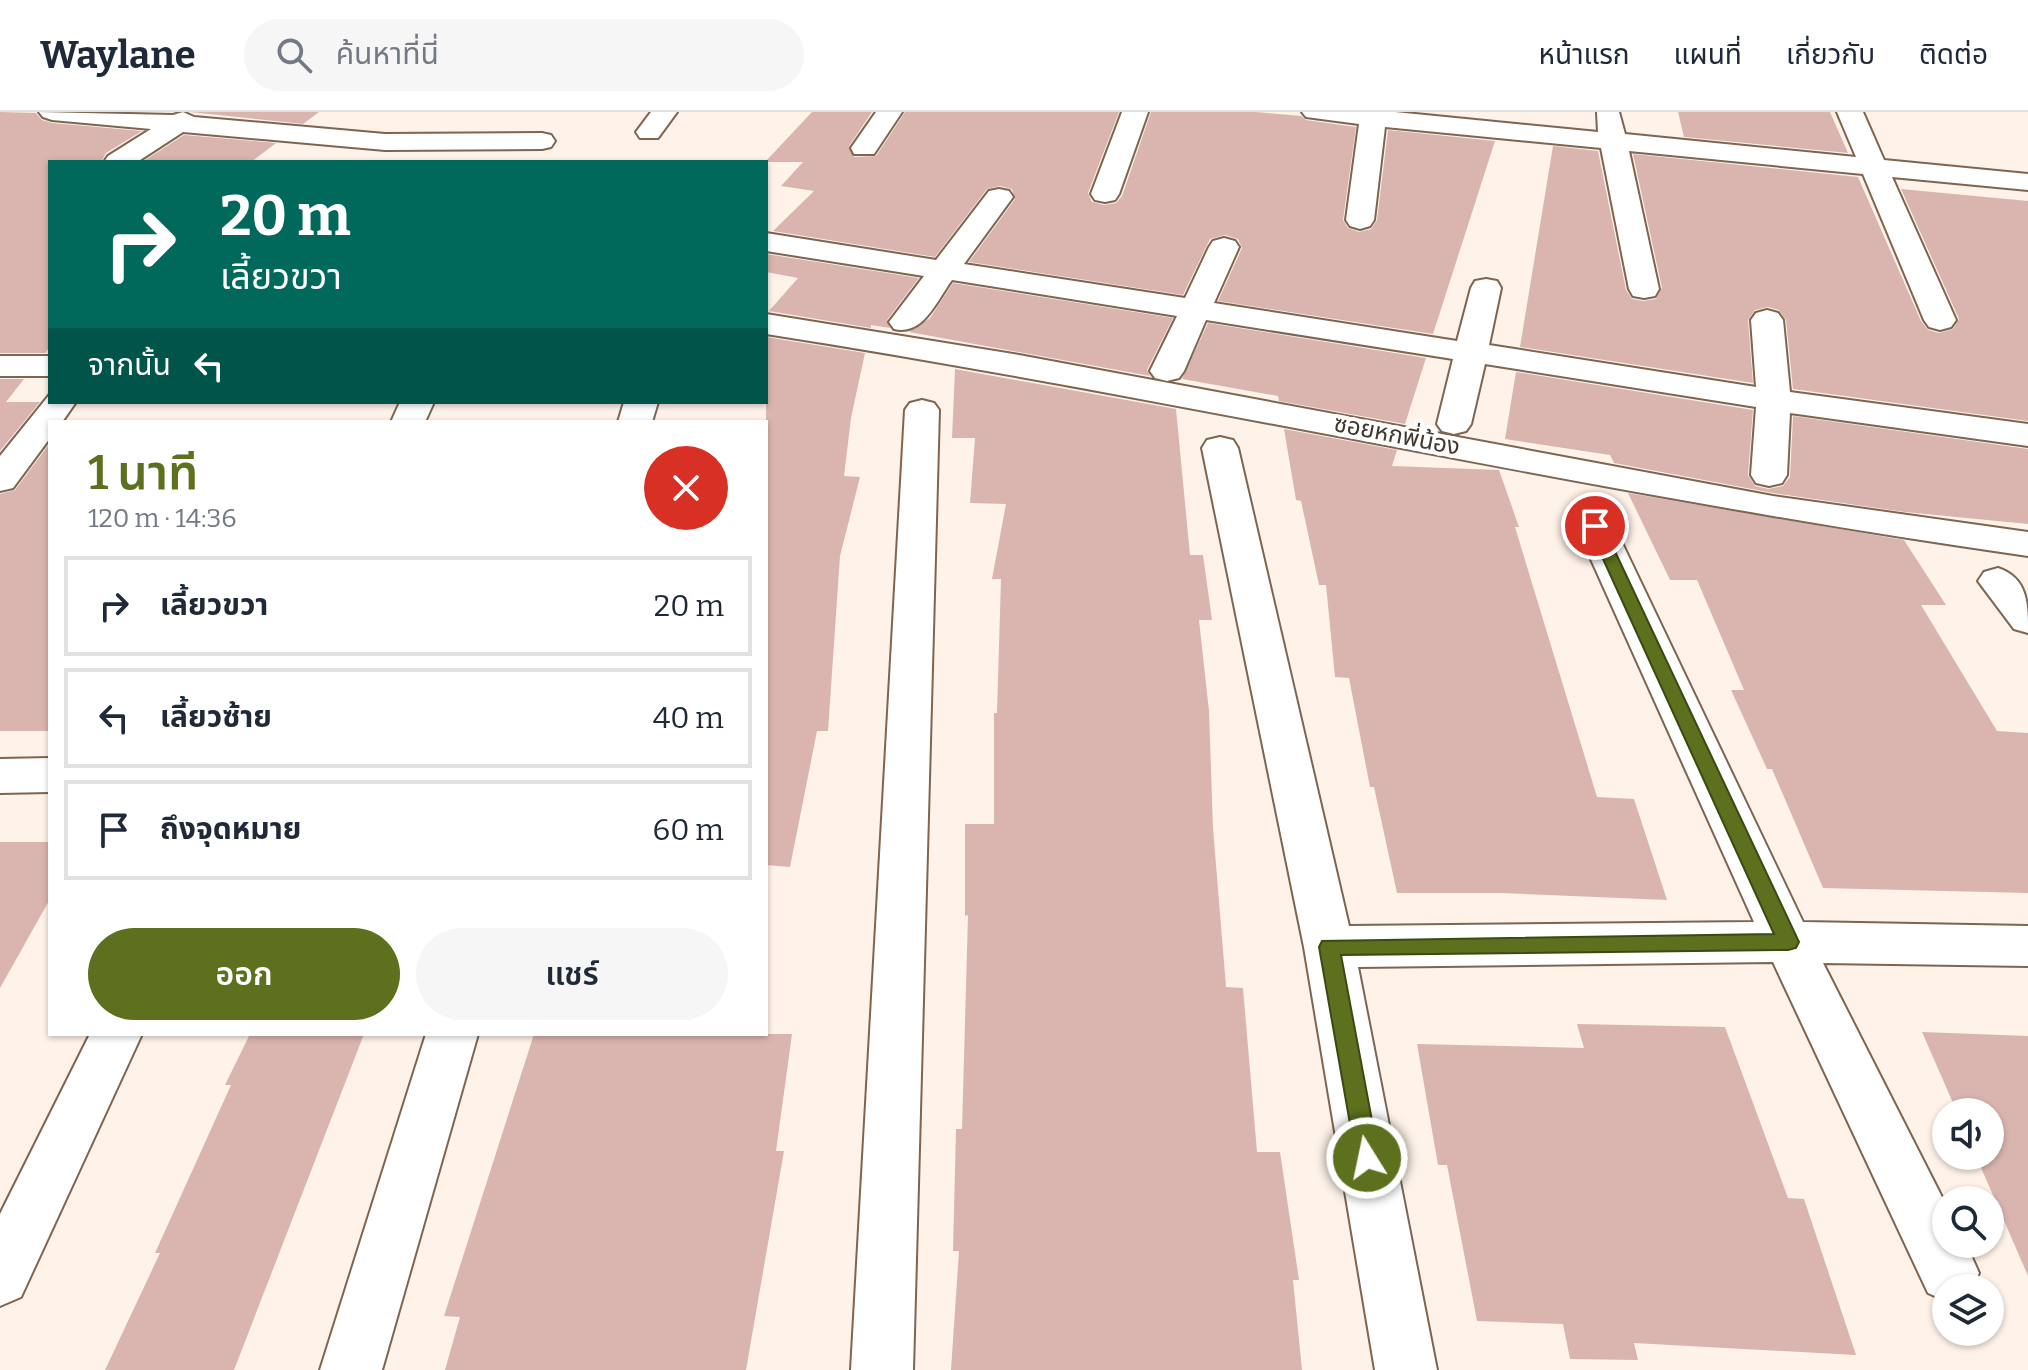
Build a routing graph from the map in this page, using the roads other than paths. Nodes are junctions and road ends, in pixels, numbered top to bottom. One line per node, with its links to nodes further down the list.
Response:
1 (52, 112): 10 (street)
2 (422, 112): 12 (street)
3 (556, 112): 14 (street)
4 (889, 112): 13 (street)
5 (1135, 112): 19 (street)
6 (1315, 112): 9 (street)
7 (1608, 112): 11 (street)
8 (1850, 112): 17 (street)
9 (1374, 115): 11 (street); 21 (street)
10 (185, 118): 12 (street); 15 (street)
11 (1614, 141): 17 (street); 26 (street)
12 (385, 142): 14 (street); 16 (street)
13 (864, 148)
14 (537, 151)
15 (121, 160)
16 (362, 160)
17 (1873, 166): 18 (street); 29 (street)
18 (2028, 182)
19 (1105, 194)
20 (999, 197): 24 (street)
21 (1360, 220)
22 (768, 242): 24 (street)
23 (1224, 247): 27 (street)
24 (946, 269): 27 (street); 30 (street)
25 (1486, 288): 32 (street)
26 (1644, 289)
27 (1194, 308): 32 (street); 35 (street)
28 (1767, 320): 36 (street)
29 (1940, 320)
30 (905, 322)
31 (768, 324): 45 (street, ซอยหกพี่น้อง)
32 (1472, 352): 36 (street); 39 (street)
33 (0, 366): 34 (street)
34 (48, 366)
35 (1167, 371)
36 (1774, 400): 40 (street); 42 (street)
37 (57, 404): 43 (street)
38 (922, 410): 58 (street)
39 (1454, 424)
40 (2028, 435)
41 (1220, 448): 52 (street)
42 (1769, 475)
43 (0, 480)
44 (1595, 526): 50 (street)
45 (2028, 544)
46 (1998, 581): 47 (street)
47 (2028, 620)
48 (48, 775): 49 (street)
49 (0, 776)
50 (1788, 942): 51 (street); 52 (street); 55 (street)
51 (2028, 946)
52 (1329, 947): 59 (street)
53 (115, 1036): 56 (street)
54 (451, 1036): 57 (street)
55 (1949, 1273)
56 (0, 1277)
57 (351, 1370)
58 (882, 1370)
59 (1406, 1370)

